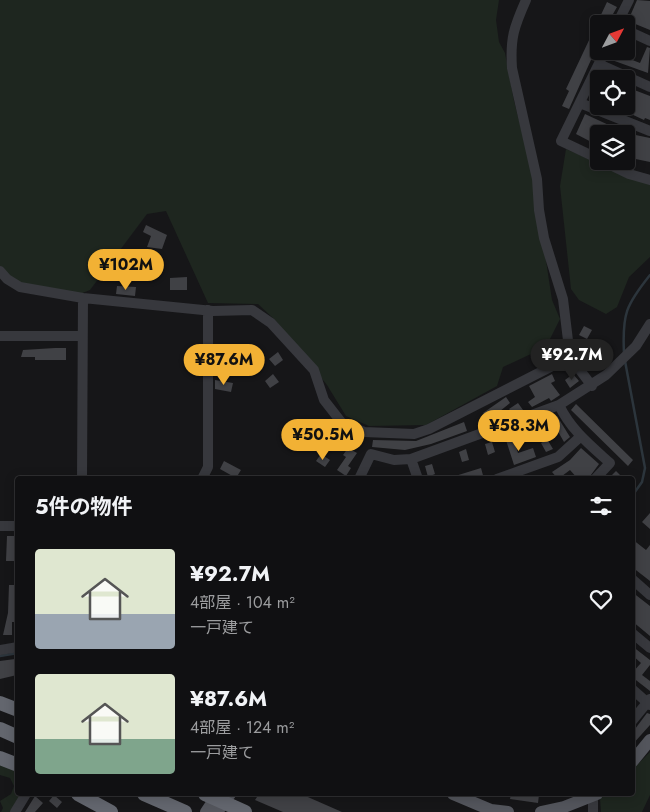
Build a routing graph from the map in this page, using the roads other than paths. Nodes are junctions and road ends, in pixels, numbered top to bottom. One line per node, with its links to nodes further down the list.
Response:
1 (526, 0): 21 (street)
2 (629, 0): 3 (street)
3 (622, 15)
4 (635, 34): 5 (street)
5 (650, 41)
6 (601, 60): 7 (street)
7 (599, 64): 8 (street); 9 (street)
8 (650, 87)
9 (580, 103): 10 (street); 11 (street)
10 (650, 132)
11 (590, 156)
12 (621, 170): 13 (street)
13 (650, 180)
14 (0, 271): 15 (street)
15 (82, 298): 16 (street); 19 (street)
16 (208, 310): 21 (street); 27 (street)
17 (650, 324): 20 (street)
18 (0, 336): 19 (street)
19 (82, 336): 26 (street)
20 (647, 336): 22 (street)
21 (570, 357): 22 (street)
22 (592, 386): 23 (street)
23 (559, 405): 24 (street); 25 (street)
24 (580, 437): 30 (street); 31 (street)
25 (411, 459): 28 (street); 29 (street)
26 (82, 476)
27 (204, 476)
28 (360, 476)
29 (417, 476)
30 (505, 476)
31 (598, 476)
32 (0, 526): 33 (street)
33 (15, 526)
34 (635, 582): 35 (street)
35 (650, 595)
36 (635, 636): 38 (street)
37 (15, 648): 39 (street)
38 (650, 648)
39 (0, 650)
40 (635, 691): 42 (street)
41 (0, 702): 43 (highway)
42 (649, 702): 44 (street)
43 (15, 709)
44 (635, 718)
45 (0, 729): 46 (highway)
46 (15, 736)
47 (650, 740): 49 (main road)
48 (0, 758): 50 (highway)
49 (635, 758)
50 (15, 764)
51 (25, 796): 58 (street)
52 (82, 796): 59 (highway)
53 (148, 796): 60 (highway)
54 (458, 796): 63 (main road)
55 (593, 796): 64 (main road)
56 (595, 796): 65 (street)
57 (218, 799): 61 (main road); 62 (highway)
58 (15, 812)
59 (111, 812)
60 (184, 812)
61 (206, 812)
62 (245, 812)
63 (508, 812)
64 (541, 812)
65 (593, 812)

